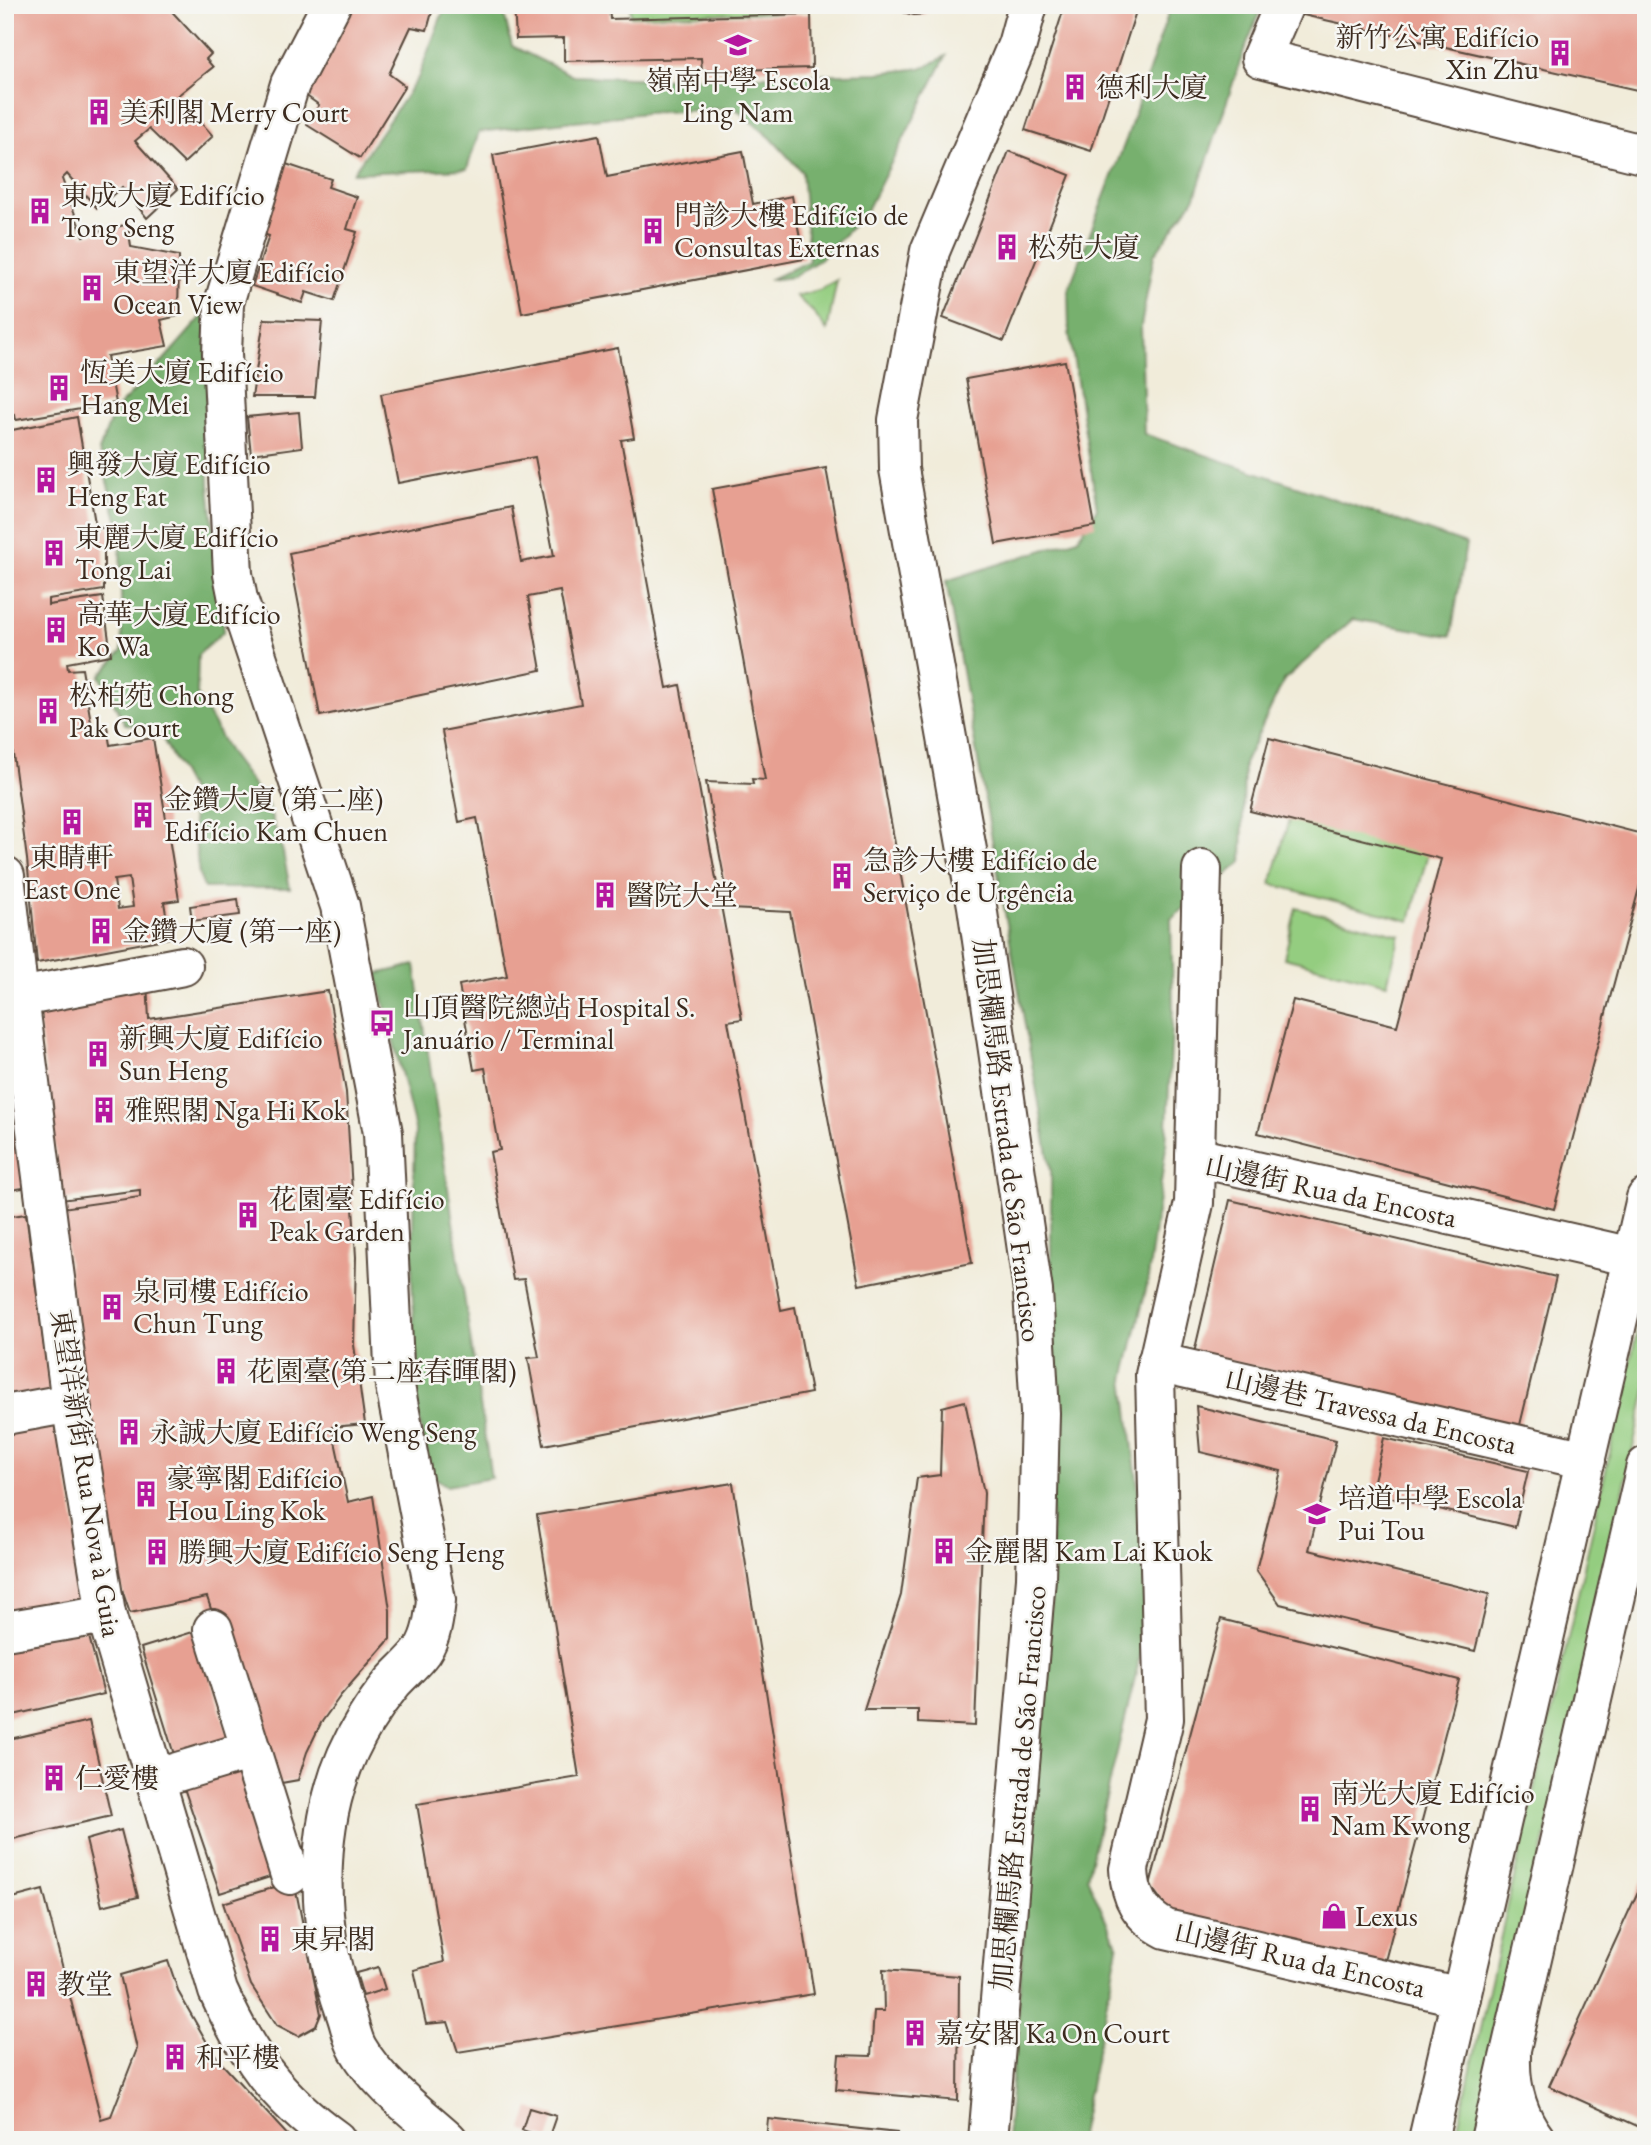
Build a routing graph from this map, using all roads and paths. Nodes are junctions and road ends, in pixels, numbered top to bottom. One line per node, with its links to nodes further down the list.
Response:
1 (331, 5): 27 (street)
2 (1028, 5): 28 (street, 加思欄馬路 Estrada de São Francisco)
3 (1284, 5): 4 (street)
4 (1646, 155)
5 (1202, 869): 9 (street)
6 (5, 876): 8 (street, 東望洋新街 Rua Nova à Guia)
7 (183, 966): 8 (street)
8 (12, 999): 13 (street, 東望洋新街 Rua Nova à Guia)
9 (1195, 1157): 11 (street, 山邊街 Rua da Encosta); 12 (street, 山邊街 Rua da Encosta)
10 (1645, 1203): 11 (street)
11 (1632, 1257): 15 (street)
12 (1157, 1362): 15 (street, 山邊巷 Travessa da Encosta); 24 (street, 山邊街 Rua da Encosta)
13 (71, 1403): 14 (street); 18 (street, 東望洋新街 Rua Nova à Guia)
14 (5, 1415)
15 (1586, 1460): 24 (street)
16 (1646, 1466): 17 (street)
17 (1637, 1543): 25 (street)
18 (106, 1614): 20 (street); 22 (street, 東望洋新街 Rua Nova à Guia)
19 (213, 1629): 21 (street)
20 (5, 1631)
21 (251, 1750): 22 (street); 23 (street)
22 (154, 1779): 26 (street, 東望洋新街 Rua Nova à Guia)
23 (290, 1875)
24 (1461, 1997): 29 (street)
25 (1512, 2044): 30 (street); 31 (street)
26 (336, 2140)
27 (448, 2140)
28 (988, 2140)
29 (1428, 2140)
30 (1490, 2140)
31 (1536, 2140)

